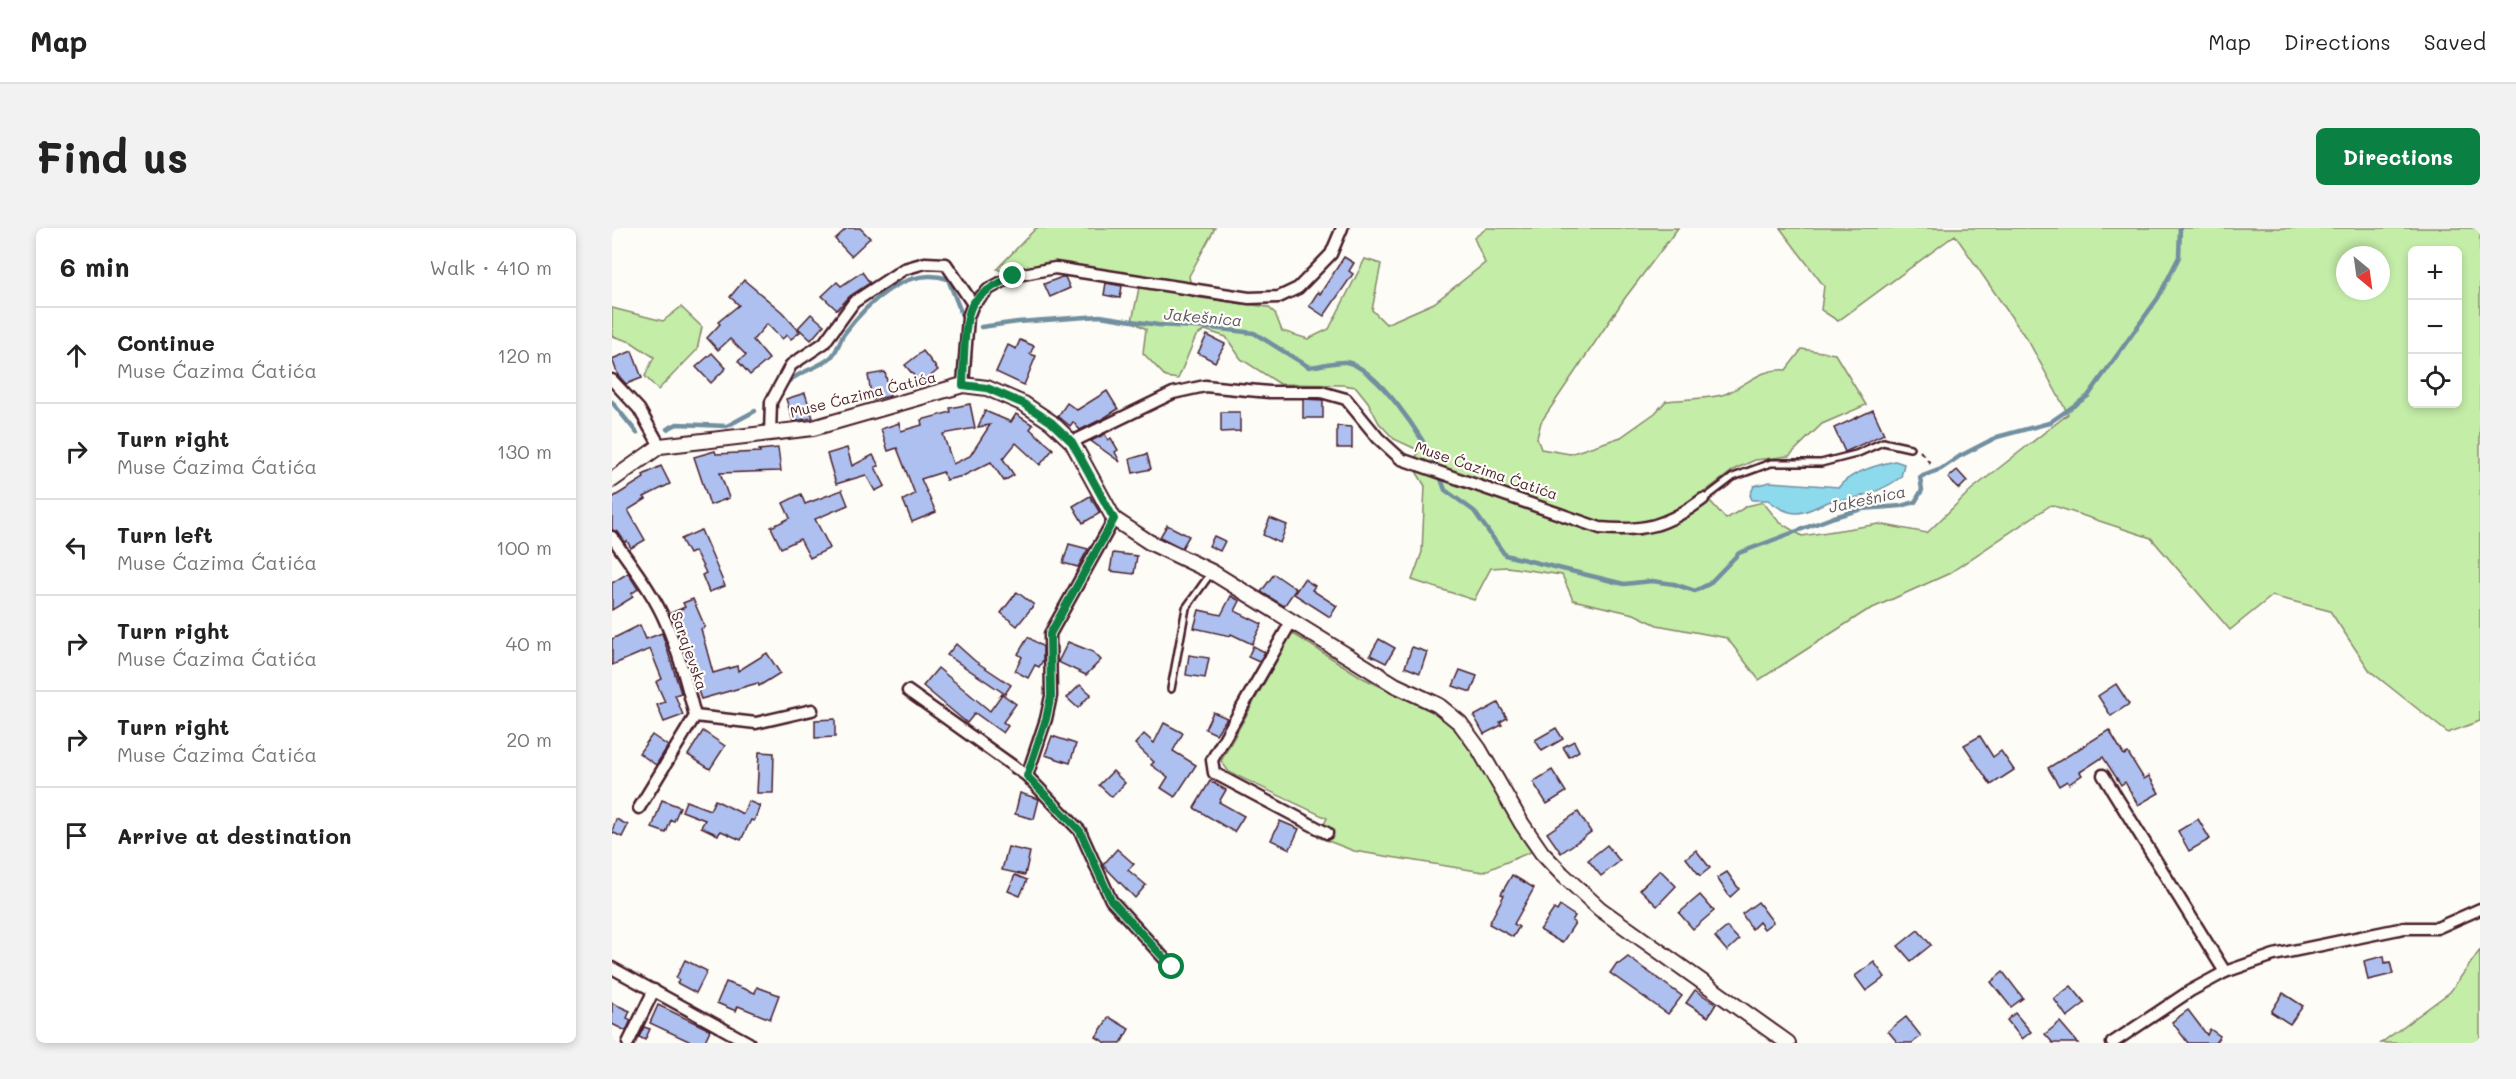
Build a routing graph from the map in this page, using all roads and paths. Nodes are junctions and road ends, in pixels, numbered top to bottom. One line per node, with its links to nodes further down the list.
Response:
1 (1342, 228): 2 (street)
2 (973, 304): 4 (street); 5 (street, Muse Ćazima Ćatića)
3 (612, 380): 7 (street)
4 (963, 385): 5 (street, Muse Ćazima Ćatića); 6 (street, Muse Ćazima Ćatića)
5 (770, 434): 7 (street, Muse Ćazima Ćatića)
6 (1072, 442): 11 (street, Muse Ćazima Ćatića); 12 (street, Muse Ćazima Ćatića)
7 (660, 446): 10 (street, Muse Ćazima Ćatića)
8 (1910, 448): 9 (path); 11 (lane)
9 (1930, 463)
10 (612, 480)
11 (1703, 499)
12 (1114, 519): 14 (street, Muse Ćazima Ćatića); 21 (street)
13 (612, 537): 19 (street, Sarajevska)
14 (1212, 572): 15 (street, Muse Ćazima Ćatića); 16 (lane)
15 (1291, 622): 23 (street); 31 (street, Muse Ćazima Ćatića)
16 (1171, 689)
17 (908, 691): 21 (street)
18 (812, 710): 19 (street)
19 (695, 716): 22 (street)
20 (2103, 775): 27 (street)
21 (1027, 776): 25 (street)
22 (639, 808)
23 (1326, 833)
24 (2480, 909): 27 (street)
25 (1172, 967)
26 (612, 968): 28 (street)
27 (2225, 972): 32 (street)
28 (654, 990): 29 (street); 30 (street)
29 (628, 1043)
30 (749, 1043)
31 (1788, 1043)
32 (2112, 1043)

